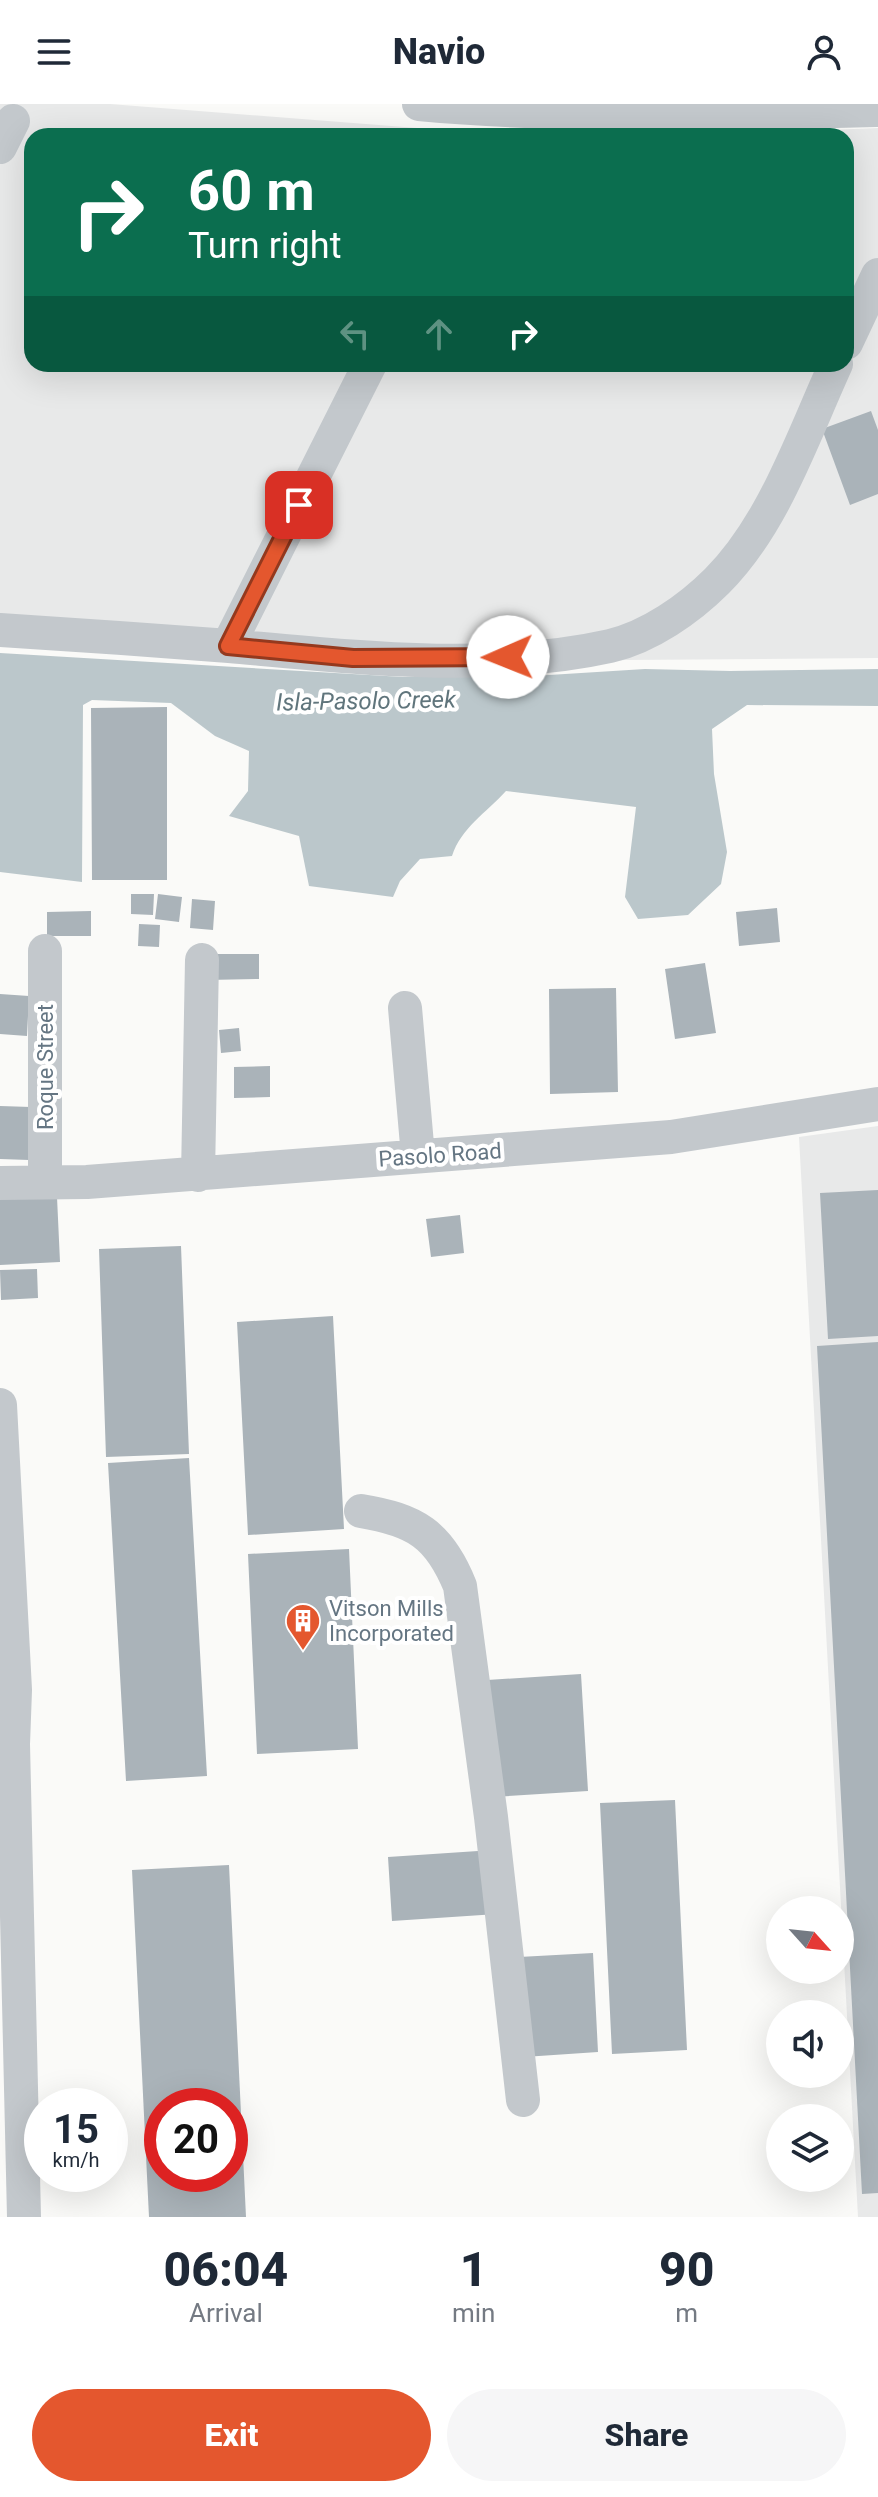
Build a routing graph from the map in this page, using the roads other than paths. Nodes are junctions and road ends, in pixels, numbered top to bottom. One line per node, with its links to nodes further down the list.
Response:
1 (419, 104): 2 (street)
2 (515, 108): 3 (street)
3 (878, 110)
4 (878, 275): 5 (street)
5 (854, 326)
6 (366, 372): 9 (street)
7 (832, 372): 9 (street)
8 (0, 630): 9 (street)
9 (228, 646)
10 (45, 951): 16 (street, Roque Street)
11 (202, 960): 15 (street)
12 (405, 1008): 14 (street)
13 (878, 1104): 14 (street, Pasolo Road)
14 (418, 1156): 15 (street, Pasolo Road)
15 (198, 1175): 16 (street, Pasolo Road)
16 (45, 1182): 17 (street, Pasolo Road)
17 (0, 1183)
18 (0, 1405): 21 (street)
19 (361, 1511): 20 (street)
20 (523, 2100)
21 (24, 2217)

